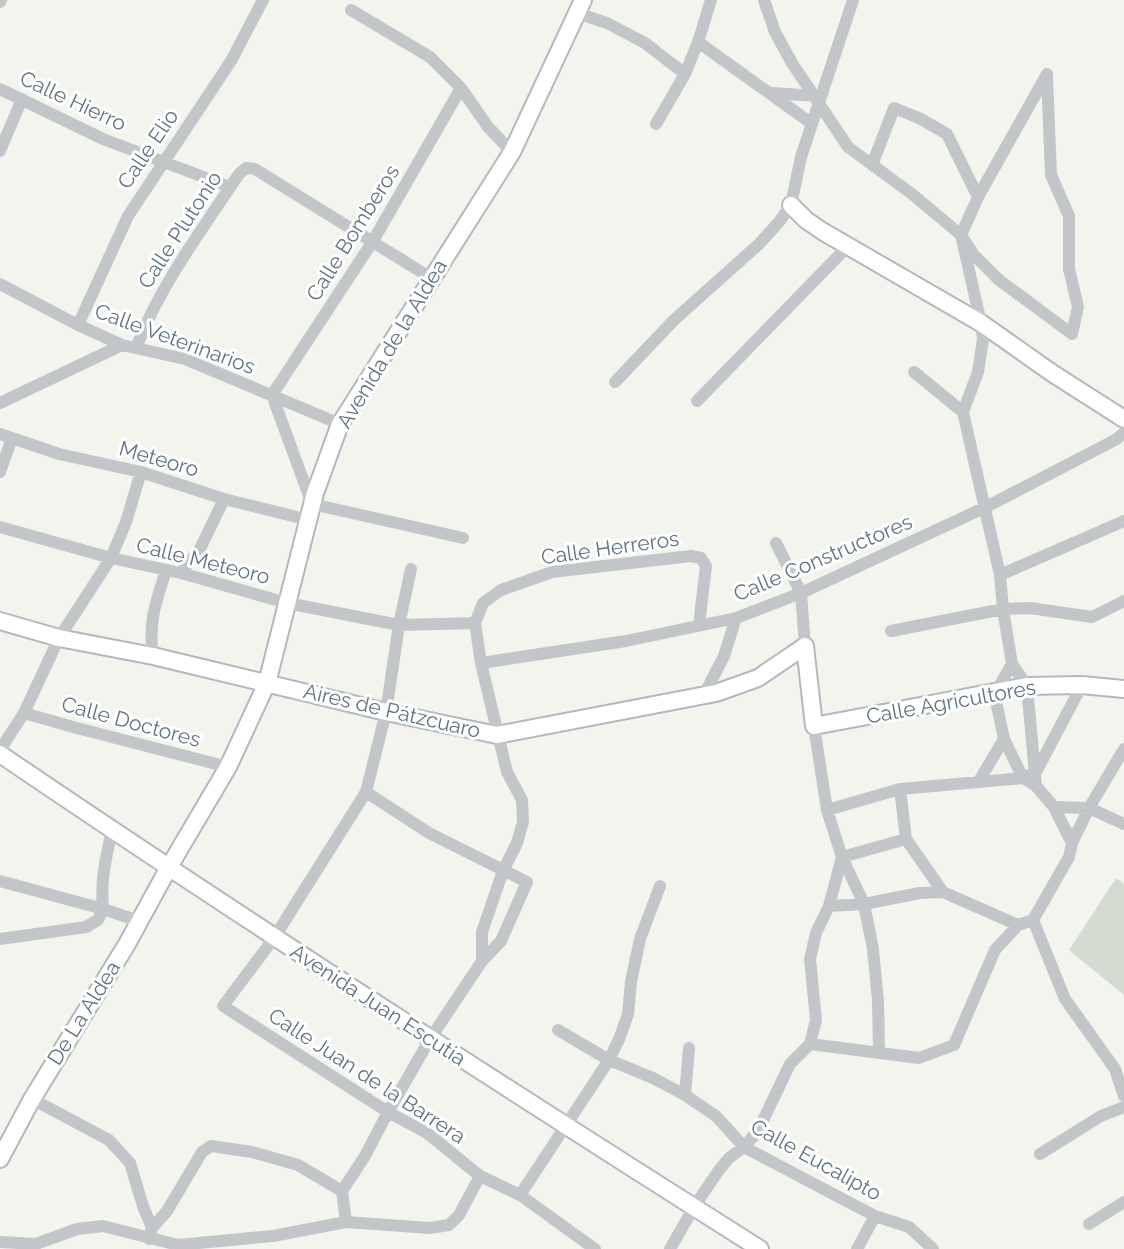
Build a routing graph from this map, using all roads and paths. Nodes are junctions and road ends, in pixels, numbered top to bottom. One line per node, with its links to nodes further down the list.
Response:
1 (263, 0): 18 (street, Calle Elio)
2 (711, 0): 7 (street)
3 (764, 0): 12 (street)
4 (853, 0): 12 (street)
5 (580, 6): 8 (street); 17 (street, Avenida de la Aldea)
6 (351, 10): 9 (street)
7 (698, 42): 8 (street); 11 (street)
8 (685, 74): 15 (street)
9 (461, 88): 17 (street); 24 (street, Calle Bomberos)
10 (0, 89): 13 (street, Calle Hierro)
11 (771, 93): 12 (street); 14 (street)
12 (817, 98): 14 (street); 19 (street)
13 (22, 99): 16 (street); 18 (street, Calle Hierro)
14 (811, 123): 22 (street)
15 (656, 124)
16 (0, 151)
17 (512, 152): 26 (street, Avenida de la Aldea)
18 (163, 161): 20 (street, Calle Hierro); 29 (street, Calle Elio)
19 (872, 165): 21 (street); 23 (street)
20 (230, 187): 24 (street, Calle Plutonio); 31 (street, Calle Plutonio)
21 (978, 197): 23 (street); 23 (street)
22 (791, 205): 25 (street); 33 (street)
23 (961, 235): 28 (street)
24 (373, 241): 26 (street); 34 (street, Calle Bomberos)
25 (849, 245): 28 (street); 35 (street)
26 (432, 278): 39 (street, Avenida de la Aldea)
27 (0, 284): 29 (street, Calle Veterinarios)
28 (981, 323): 37 (street); 38 (street)
29 (78, 325): 30 (street, Calle Veterinarios)
30 (122, 345): 31 (street, Calle Veterinarios); 36 (street)
31 (135, 348): 34 (street, Calle Veterinarios)
32 (914, 372): 37 (street)
33 (615, 382)
34 (272, 395): 39 (street, Calle Veterinarios); 46 (street)
35 (697, 401)
36 (0, 403)
37 (963, 412): 45 (street)
38 (1124, 419)
39 (340, 424): 46 (street, Avenida de la Aldea)
40 (1124, 434): 45 (street, Calle Constructores)
41 (6, 436): 42 (street); 43 (street, Meteoro)
42 (0, 472)
43 (141, 472): 44 (street, Meteoro); 51 (street)
44 (224, 499): 46 (street, Meteoro); 54 (street)
45 (986, 507): 55 (street); 56 (street, Calle Constructores)
46 (311, 512): 49 (street, Meteoro); 58 (street, Avenida de la Aldea)
47 (1124, 520): 55 (street)
48 (0, 527): 51 (street, Calle Meteoro)
49 (463, 538)
50 (776, 543): 56 (street)
51 (111, 558): 53 (street, Calle Meteoro); 66 (street)
52 (411, 569): 63 (street)
53 (166, 570): 54 (street, Calle Meteoro); 68 (street)
54 (181, 573): 58 (street, Calle Meteoro)
55 (1000, 575): 59 (street)
56 (801, 593): 60 (street, Calle Constructores); 67 (street)
57 (1124, 601): 59 (street)
58 (287, 603): 63 (street, Calle Meteoro); 71 (street, Avenida de la Aldea)
59 (1003, 609): 65 (street); 70 (street)
60 (736, 618): 64 (street, Calle Constructores); 76 (street)
61 (0, 621): 66 (street, Aires de Pátzcuaro)
62 (475, 623): 63 (street, Calle Meteoro); 64 (street, Calle Herreros); 69 (street)
63 (399, 625): 78 (street)
64 (699, 625): 69 (street, Calle Constructores)
65 (891, 631)
66 (59, 638): 68 (street, Aires de Pátzcuaro); 77 (street)
67 (805, 646): 76 (street, Aires de Pátzcuaro); 79 (street)
68 (153, 656): 71 (street, Aires de Pátzcuaro)
69 (481, 663): 80 (street)
70 (1012, 664): 73 (street); 75 (street)
71 (267, 683): 78 (street, Aires de Pátzcuaro); 84 (street, Avenida de la Aldea)
72 (1082, 685): 73 (street, Calle Agricultores); 74 (street, Calle Agricultores); 85 (street)
73 (1027, 686): 75 (street, Calle Agricultores); 85 (street)
74 (1124, 689)
75 (998, 690): 79 (street, Calle Agricultores); 81 (street)
76 (704, 695): 80 (street, Aires de Pátzcuaro)
77 (24, 712): 83 (street); 84 (street, Calle Doctores)
78 (386, 712): 80 (street, Aires de Pátzcuaro); 90 (street)
79 (814, 726): 93 (street)
80 (497, 735): 100 (street)
81 (1004, 739): 86 (street); 87 (street)
82 (1124, 749): 92 (street)
83 (0, 752): 95 (street, Avenida Juan Escutia)
84 (228, 767): 99 (street, Avenida de la Aldea)
85 (1036, 772): 86 (street); 88 (street)
86 (1023, 778): 87 (street); 88 (street)
87 (979, 781): 89 (street)
88 (1036, 786): 91 (street)
89 (900, 789): 93 (street); 96 (street)
90 (366, 792): 100 (street); 110 (street)
91 (1054, 807): 92 (street); 97 (street)
92 (1089, 808): 94 (street); 97 (street)
93 (827, 810): 98 (street)
94 (1124, 824)
95 (112, 830): 99 (street, Avenida Juan Escutia); 106 (street)
96 (906, 839): 98 (street); 103 (street)
97 (1072, 843): 107 (street)
98 (842, 857): 104 (street); 105 (street)
99 (169, 867): 108 (street, De La Aldea); 110 (street, Avenida Juan Escutia)
100 (503, 871): 112 (street); 112 (street)
101 (0, 881): 106 (street)
102 (660, 886): 118 (street)
103 (943, 892): 104 (street); 109 (street)
104 (864, 904): 105 (street); 117 (street)
105 (829, 906): 115 (street)
106 (104, 909): 108 (street); 111 (street)
107 (1034, 920): 109 (street); 120 (street)
108 (139, 921): 121 (street, De La Aldea)
109 (1018, 926): 117 (street)
110 (274, 938): 114 (street, Avenida Juan Escutia); 123 (street, Calle Juan de la Barrera)
111 (0, 939)
112 (482, 961): 114 (street)
113 (558, 1030): 118 (street, Calle Eucalipto)
114 (430, 1039): 123 (street); 124 (street, Avenida Juan Escutia)
115 (810, 1044): 117 (street); 125 (street)
116 (689, 1048): 119 (street)
117 (879, 1053)
118 (609, 1060): 119 (street, Calle Eucalipto); 124 (street)
119 (685, 1095): 125 (street, Calle Eucalipto)
120 (1124, 1096)
121 (32, 1099): 127 (street, De La Aldea); 136 (street)
122 (1124, 1107): 126 (street)
123 (388, 1112): 128 (street, Calle Juan de la Barrera); 129 (street)
124 (565, 1126): 130 (street); 132 (street, Avenida Juan Escutia)
125 (744, 1147): 132 (street); 133 (street, Calle Eucalipto)
126 (1040, 1154)
127 (0, 1159)
128 (480, 1176): 130 (street, Calle Juan de la Barrera); 134 (street)
129 (342, 1191): 134 (street); 136 (street)
130 (520, 1195): 138 (street, Calle Juan de la Barrera)
131 (1124, 1202): 135 (street)
132 (694, 1207): 139 (street); 140 (street, Avenida Juan Escutia)
133 (875, 1216): 141 (street); 142 (street, Calle Eucalipto)
134 (346, 1222): 136 (street)
135 (1089, 1224)
136 (151, 1234): 137 (street)
137 (0, 1242)
138 (595, 1249)
139 (670, 1249)
140 (760, 1249)
141 (857, 1249)
142 (933, 1249)

